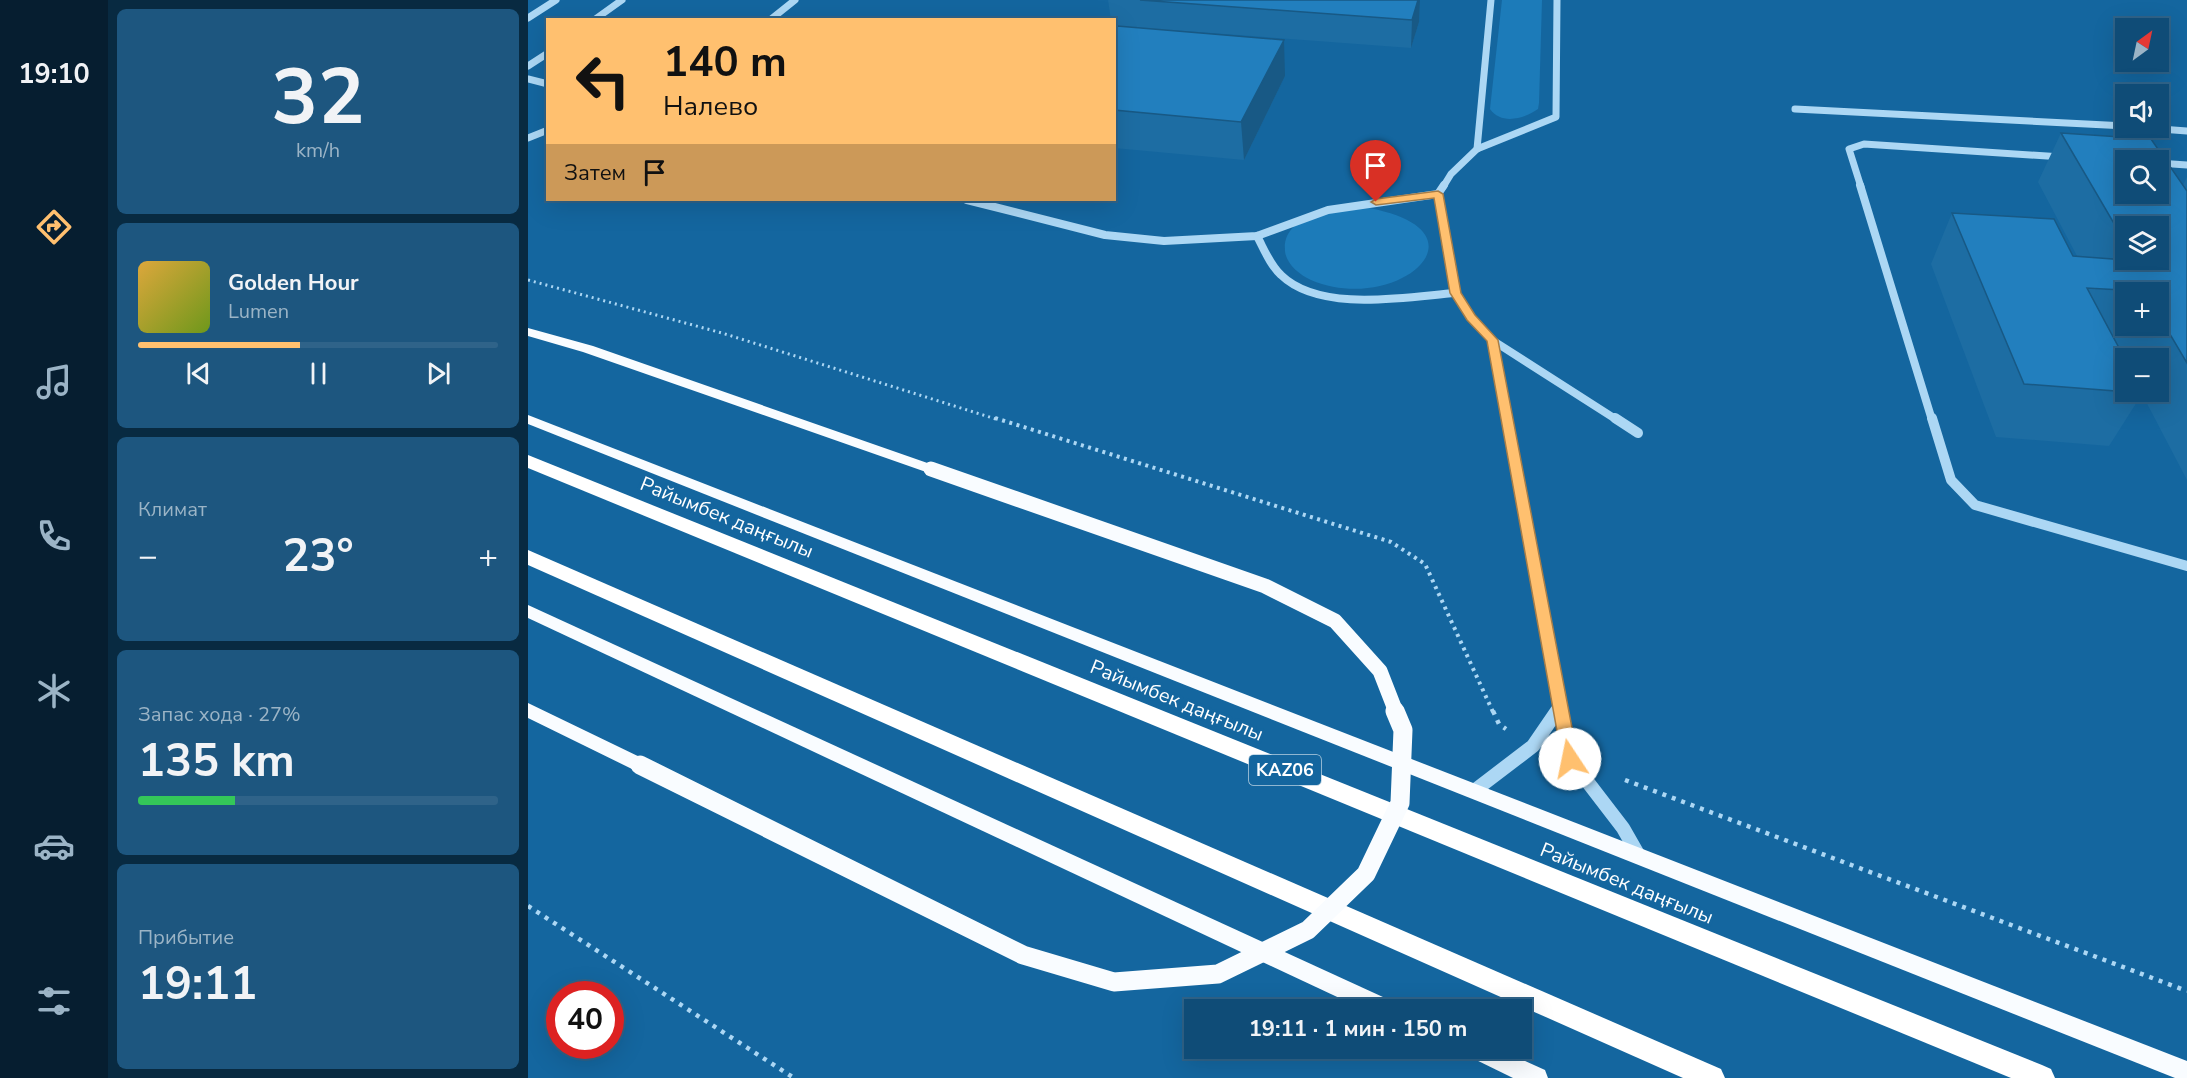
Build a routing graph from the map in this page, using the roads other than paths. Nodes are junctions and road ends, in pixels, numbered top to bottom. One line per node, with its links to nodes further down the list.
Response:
1 (556, 0): 6 (street)
2 (622, 0): 7 (street)
3 (795, 0): 8 (street)
4 (1491, 0): 19 (street)
5 (1557, 0): 19 (street)
6 (528, 18)
7 (597, 18)
8 (772, 18)
9 (546, 53): 10 (street)
10 (528, 66)
11 (528, 79): 12 (street)
12 (546, 84)
13 (1794, 109): 14 (street)
14 (2115, 125)
15 (2169, 130): 17 (street)
16 (546, 131): 18 (street)
17 (2187, 131)
18 (528, 138)
19 (1477, 149): 23 (street)
20 (2078, 158): 33 (street)
21 (2169, 164): 22 (street)
22 (2187, 165)
23 (1438, 194): 25 (street); 26 (street)
24 (971, 201): 25 (street)
25 (1257, 236): 26 (street)
26 (1455, 293): 28 (street)
27 (528, 332): 36 (main road, bridge)
28 (1492, 340): 30 (street); 35 (street)
29 (528, 419): 37 (main road)
30 (1638, 433)
31 (528, 462): 44 (highway, Райымбек даңғылы / KАZ06)
32 (528, 557): 43 (highway)
33 (2187, 566)
34 (528, 611): 39 (main road)
35 (1560, 706): 37 (street); 38 (street)
36 (528, 710)
37 (1474, 791): 38 (main road)
38 (1639, 856): 41 (main road)
39 (1365, 999)
40 (1496, 1059): 42 (main road)
41 (2187, 1072)
42 (1537, 1078)
43 (1712, 1078)
44 (2042, 1078)

